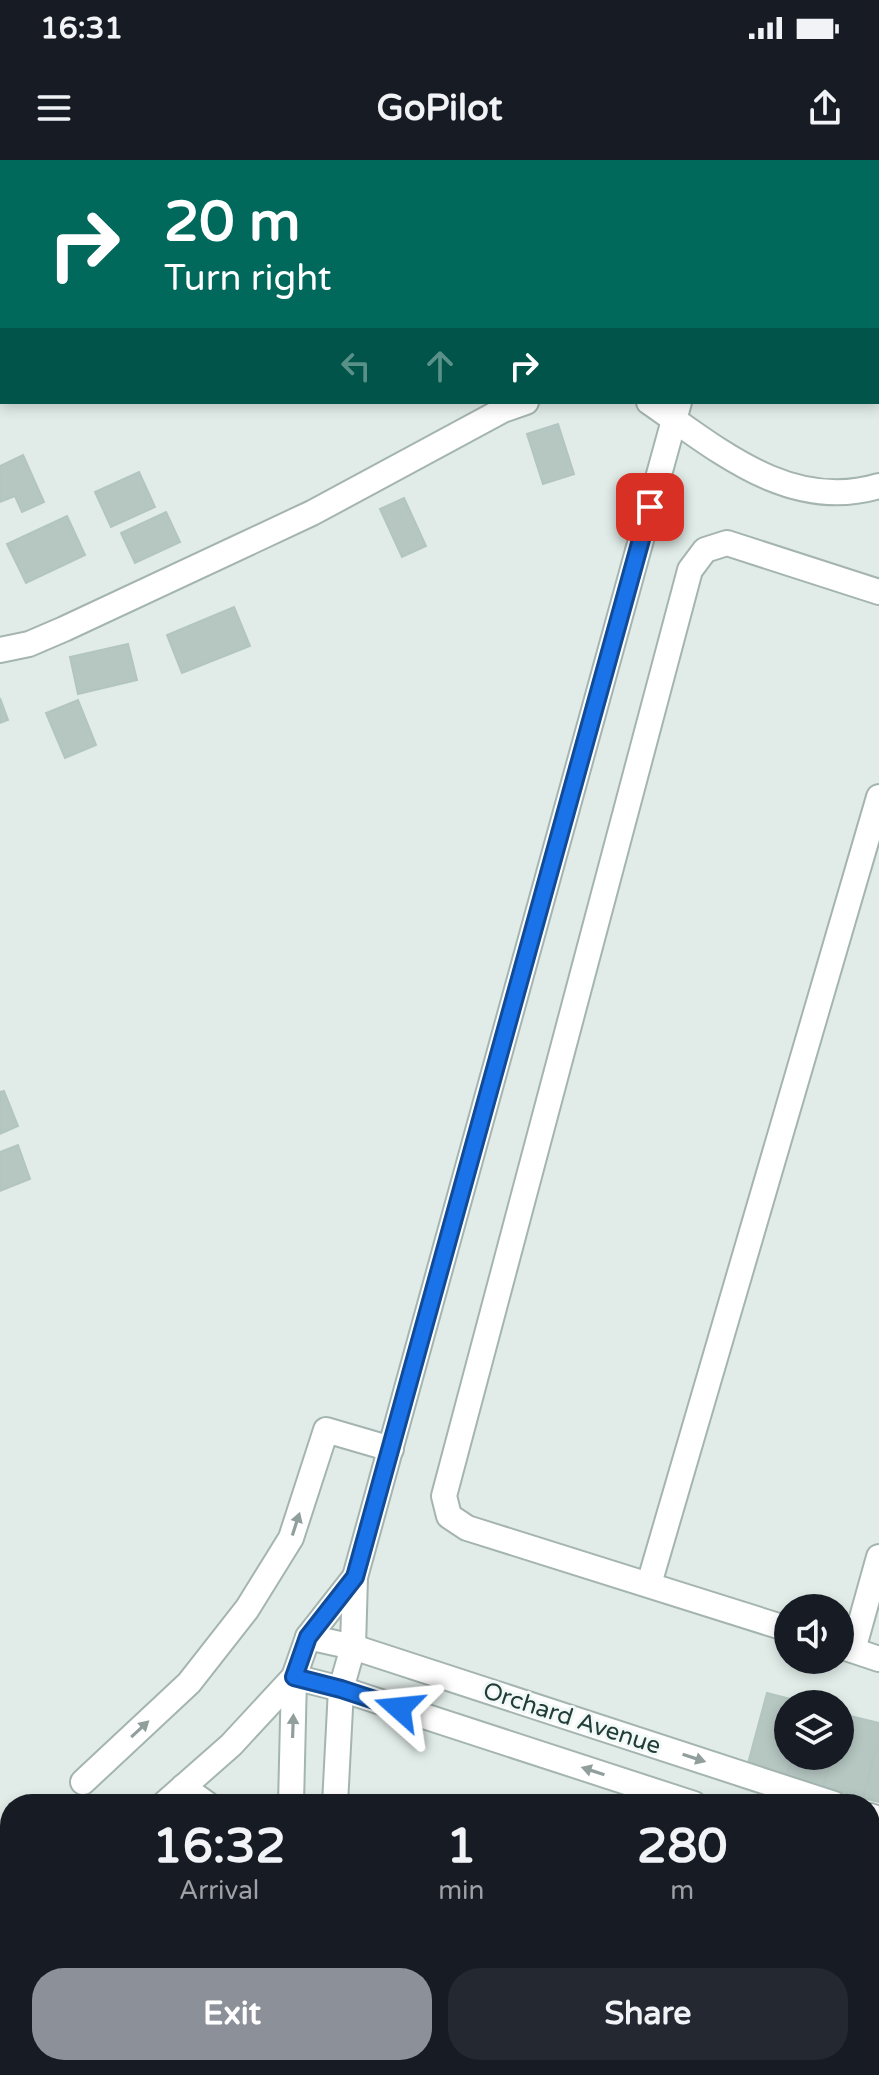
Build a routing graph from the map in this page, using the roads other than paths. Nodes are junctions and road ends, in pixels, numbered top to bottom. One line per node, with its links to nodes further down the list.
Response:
1 (520, 404): 6 (street)
2 (655, 404): 3 (street)
3 (677, 411): 4 (street); 8 (street)
4 (879, 486)
5 (879, 592): 11 (street)
6 (0, 650)
7 (879, 797): 11 (street)
8 (391, 1449): 10 (street); 22 (street, one-way to 8)
9 (879, 1557): 13 (street)
10 (355, 1577): 14 (street); 15 (street)
11 (649, 1584): 12 (street)
12 (774, 1624)
13 (854, 1626)
14 (308, 1637): 15 (street, Orchard Avenue); 19 (street)
15 (353, 1647): 18 (street, Orchard Avenue); 20 (street)
16 (854, 1651): 17 (street)
17 (879, 1659)
18 (439, 1675): 21 (street); 29 (street, Orchard Avenue, one-way to 29)
19 (294, 1677): 20 (street, Orchard Avenue); 23 (street); 26 (street, one-way to 19)
20 (341, 1689): 21 (street, Orchard Avenue); 27 (street)
21 (428, 1717): 28 (street, Orchard Avenue, one-way to 21)
22 (83, 1782)
23 (183, 1787): 24 (street); 25 (street)
24 (175, 1794)
25 (193, 1794)
26 (291, 1794)
27 (336, 1794)
28 (663, 1794)
29 (803, 1794)

